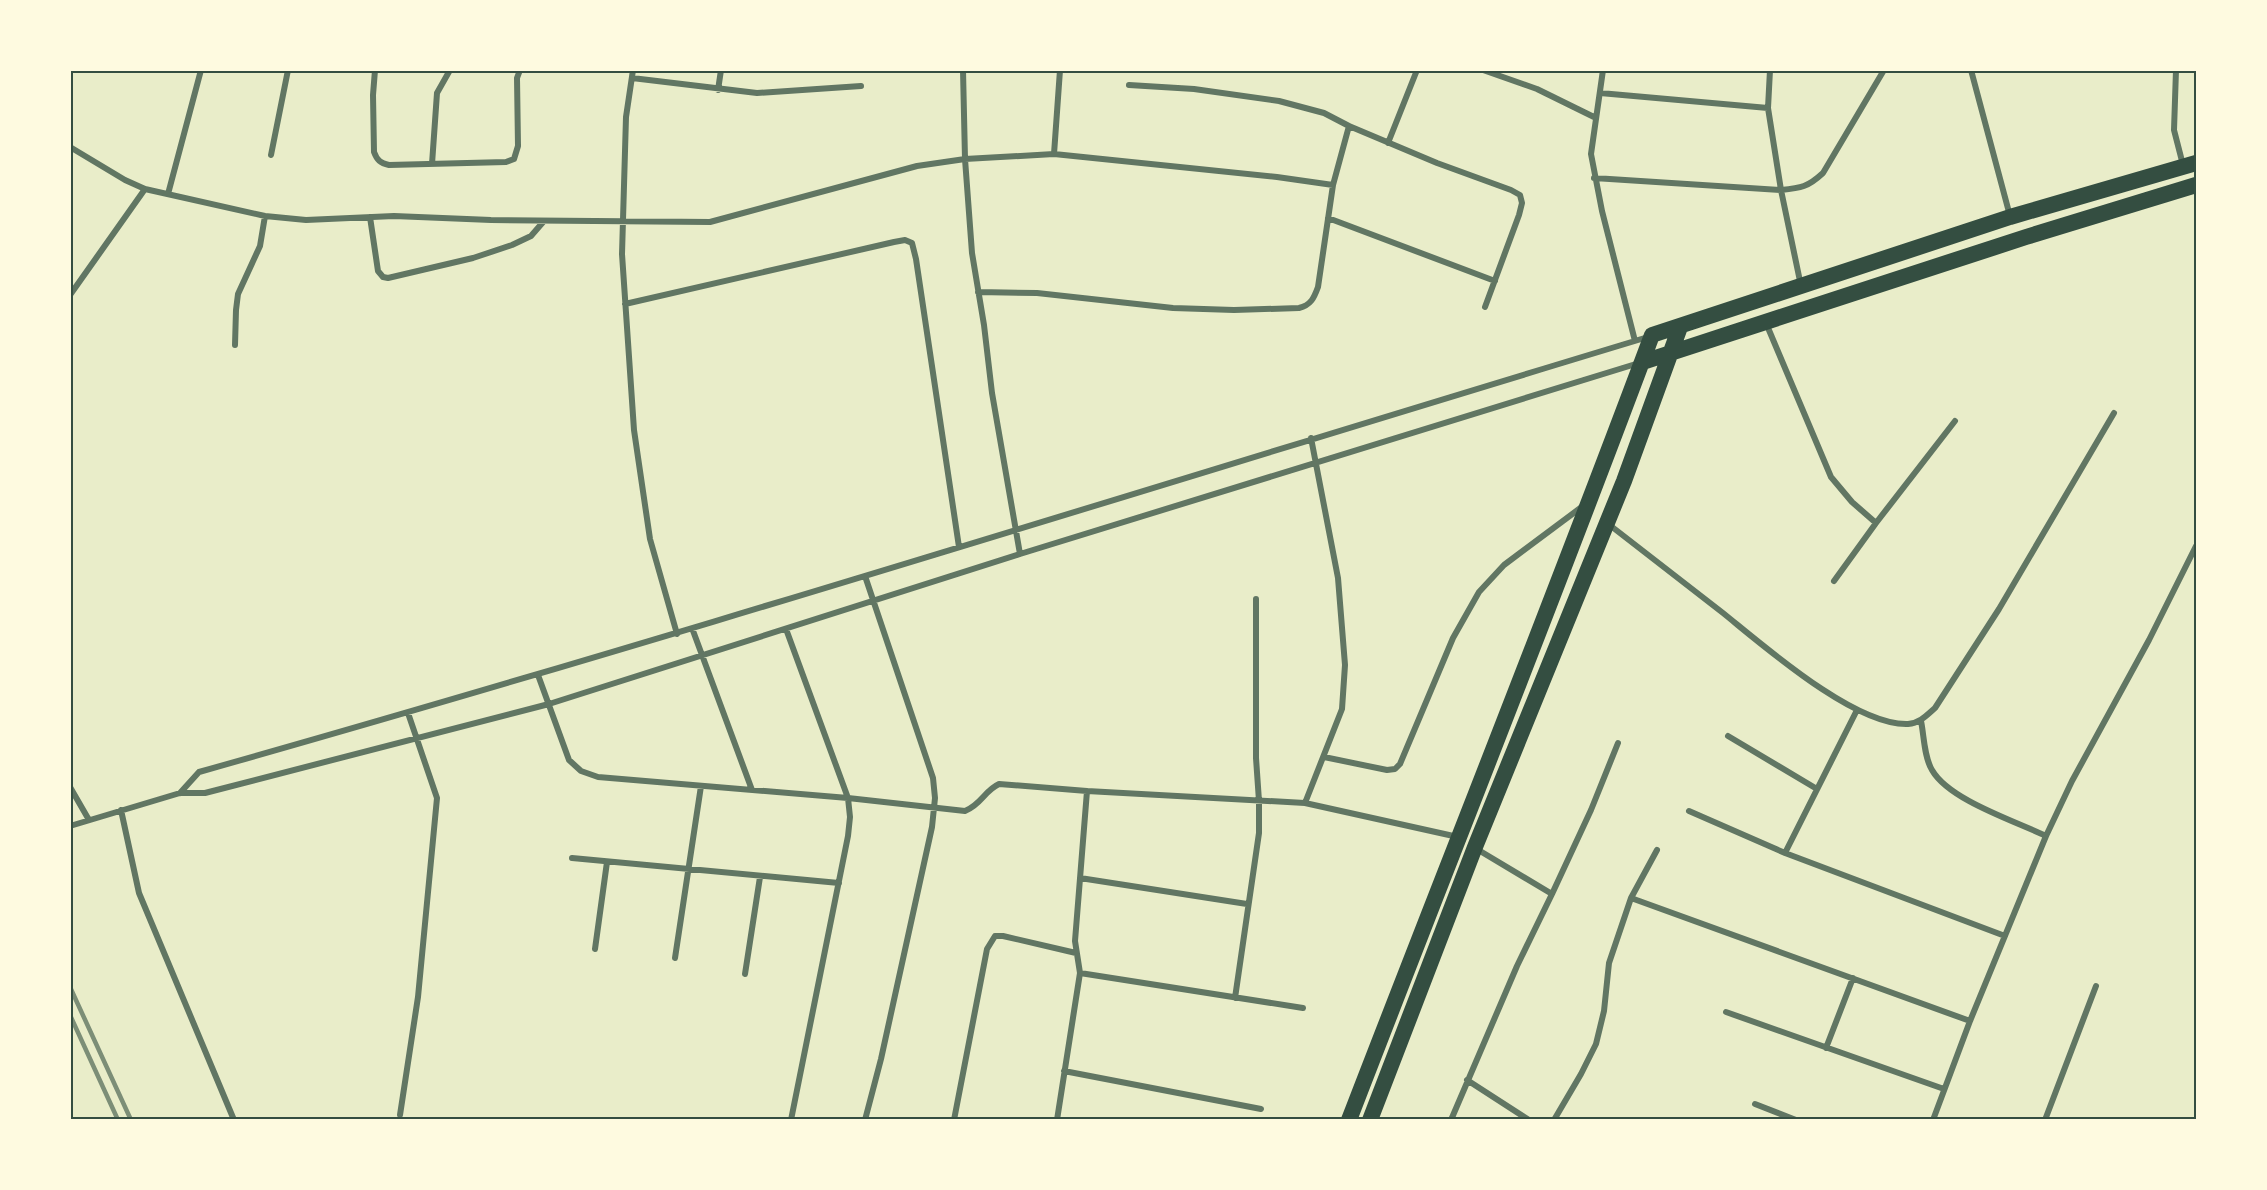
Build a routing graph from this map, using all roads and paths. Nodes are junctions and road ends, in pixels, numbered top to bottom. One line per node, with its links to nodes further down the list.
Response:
1 (201, 70): 37 (street)
2 (288, 70): 28 (street)
3 (375, 70): 30 (street)
4 (450, 70): 30 (street)
5 (520, 70): 30 (street)
6 (633, 70): 17 (street)
7 (720, 70): 20 (street)
8 (963, 70): 29 (street)
9 (1060, 70): 27 (street)
10 (1417, 70): 25 (street)
11 (1483, 70): 23 (street)
12 (1603, 70): 21 (street)
13 (1770, 70): 22 (street)
14 (1884, 70): 36 (street)
15 (1971, 70): 40 (street)
16 (2176, 70): 31 (street)
17 (632, 78): 20 (street); 43 (street)
18 (1129, 85): 24 (street)
19 (861, 86): 20 (street)
20 (718, 90)
21 (1600, 93): 22 (street); 23 (street)
22 (1768, 108): 36 (street)
23 (1596, 118): 32 (street)
24 (1349, 126): 25 (street); 34 (street)
25 (1388, 142): 44 (street)
26 (70, 147): 35 (street)
27 (1054, 154): 29 (street); 34 (street)
28 (271, 155)
29 (965, 159): 43 (street); 46 (street)
30 (432, 164)
31 (2190, 164): 40 (highway)
32 (1594, 178): 36 (street); 53 (street)
33 (2196, 184): 50 (highway)
34 (1333, 185): 41 (street)
35 (145, 189): 37 (street); 47 (street)
36 (1781, 189): 45 (street)
37 (168, 194): 38 (street)
38 (265, 216): 39 (street); 54 (street)
39 (370, 217): 42 (street); 42 (street)
40 (2010, 217): 45 (highway)
41 (1328, 218): 44 (street); 46 (street)
42 (544, 221): 43 (street)
43 (623, 222): 48 (street)
44 (1495, 281): 49 (street)
45 (1802, 287): 51 (highway)
46 (978, 292): 64 (street)
47 (70, 296)
48 (626, 304): 66 (street); 74 (street)
49 (1485, 306)
50 (1765, 322): 55 (highway); 63 (street)
51 (1680, 327): 52 (highway); 55 (highway)
52 (1652, 335): 53 (street); 56 (highway)
53 (1635, 341): 59 (street)
54 (235, 345)
55 (1672, 352): 56 (highway); 62 (highway)
56 (1642, 362): 60 (street); 61 (highway)
57 (2114, 413): 80 (street)
58 (1955, 420): 63 (street)
59 (1311, 438): 60 (street); 64 (street)
60 (1315, 463): 67 (street); 84 (street)
61 (1591, 500): 84 (street); 100 (highway)
62 (1607, 523): 78 (street); 101 (highway)
63 (1876, 524): 69 (street)
64 (1015, 531): 66 (street); 67 (street)
65 (2196, 546): 99 (street)
66 (959, 547): 68 (street)
67 (1020, 554): 71 (street)
68 (865, 576): 71 (street); 72 (street)
69 (1834, 581)
70 (1256, 599): 92 (street)
71 (873, 600): 73 (street); 94 (street)
72 (692, 628): 74 (street); 75 (street)
73 (786, 629): 75 (street); 91 (street)
74 (677, 634): 76 (street)
75 (703, 657): 77 (street); 88 (street)
76 (538, 675): 77 (street); 79 (street)
77 (549, 704): 82 (street); 85 (street)
78 (1857, 710): 80 (street); 87 (street)
79 (408, 713): 82 (street); 90 (street)
80 (1921, 720): 99 (street)
81 (1728, 736): 87 (street)
82 (417, 738): 90 (street); 131 (street)
83 (1618, 743): 110 (street)
84 (1324, 757): 93 (street)
85 (700, 786): 88 (street); 106 (street)
86 (70, 788): 97 (street)
87 (1817, 789): 103 (street)
88 (752, 790): 91 (street)
89 (1087, 791): 92 (street); 94 (street); 108 (street)
90 (180, 793): 95 (street)
91 (848, 798): 94 (street); 109 (street)
92 (1259, 801): 93 (street); 112 (street)
93 (1305, 803): 100 (street)
94 (934, 809): 134 (street)
95 (121, 810): 97 (street); 132 (street)
96 (1689, 811): 103 (street)
97 (89, 820): 98 (street)
98 (70, 826)
99 (2046, 836): 113 (street)
100 (1458, 837): 137 (highway)
101 (1474, 847): 110 (street); 138 (highway)
102 (1657, 850): 111 (street)
103 (1785, 854): 113 (street)
104 (572, 858): 105 (street)
105 (607, 862): 106 (street); 114 (street)
106 (688, 871): 107 (street); 116 (street)
107 (760, 877): 109 (street); 118 (street)
108 (1080, 878): 112 (street); 115 (street)
109 (839, 883): 133 (street)
110 (1552, 894): 127 (street)
111 (1631, 898): 119 (street); 141 (street)
112 (1247, 904): 121 (street)
113 (2005, 936): 124 (street)
114 (596, 949)
115 (1076, 953): 117 (street); 135 (street)
116 (675, 958)
117 (1080, 973): 121 (street); 126 (street)
118 (745, 974)
119 (1853, 978): 124 (street); 125 (street)
120 (2096, 986): 144 (street)
121 (1235, 998): 122 (street)
122 (1303, 1008)
123 (1726, 1012): 125 (street)
124 (1970, 1021): 128 (street)
125 (1826, 1048): 128 (street)
126 (1064, 1071): 130 (street); 136 (street)
127 (1467, 1080): 139 (street); 140 (street)
128 (1944, 1089): 143 (street)
129 (1755, 1104): 142 (street)
130 (1261, 1110)
131 (400, 1115)
132 (234, 1119)
133 (791, 1119)
134 (865, 1119)
135 (954, 1119)
136 (1056, 1119)
137 (1349, 1119)
138 (1370, 1119)
139 (1451, 1119)
140 (1529, 1119)
141 (1554, 1119)
142 (1796, 1119)
143 (1933, 1119)
144 (2045, 1119)

